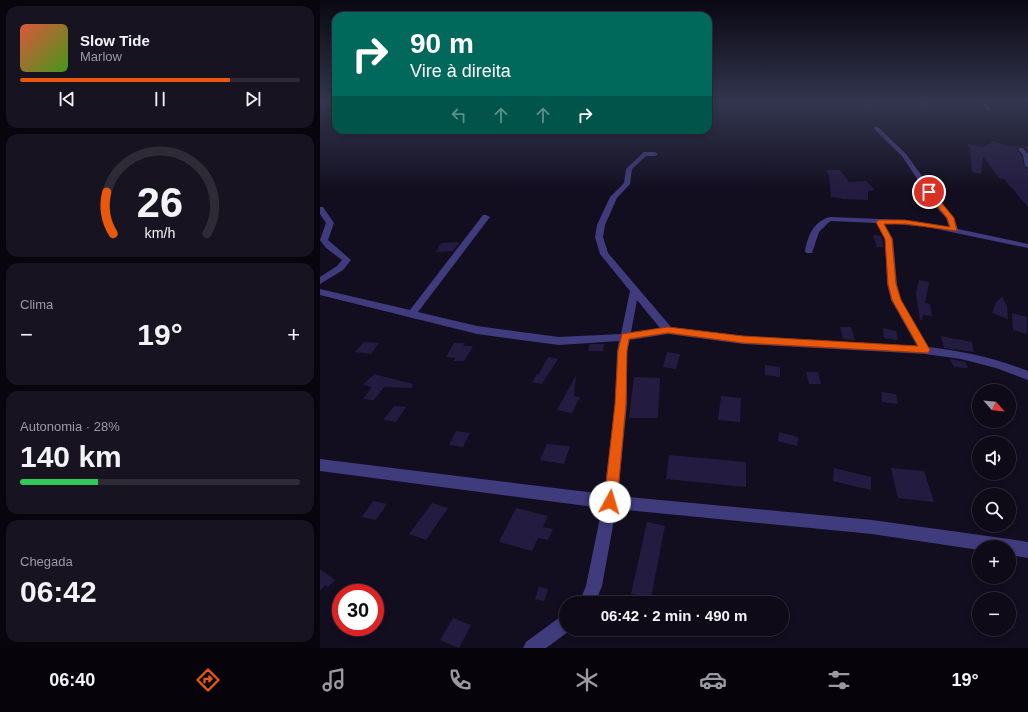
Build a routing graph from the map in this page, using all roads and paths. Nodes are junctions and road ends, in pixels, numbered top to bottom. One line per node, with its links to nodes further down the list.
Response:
1 (880, 132): 8 (street)
2 (1021, 149): 4 (street)
3 (655, 154): 13 (street)
4 (1028, 166)
5 (320, 209): 11 (street)
6 (486, 218): 14 (street)
7 (879, 222): 8 (street); 10 (street); 17 (street)
8 (954, 230): 9 (street)
9 (1028, 246)
10 (809, 251)
11 (320, 280)
12 (320, 292): 14 (street)
13 (634, 292): 15 (street); 16 (street)
14 (412, 314): 16 (street)
15 (668, 330): 16 (street); 17 (street)
16 (625, 337): 20 (street)
17 (925, 350): 18 (street)
18 (1028, 376)
19 (320, 465): 20 (street)
20 (610, 502): 21 (street); 24 (street)
21 (972, 542)
22 (1016, 548): 23 (street)
23 (1028, 550)
24 (590, 596)
25 (559, 628): 26 (street)
26 (532, 648)

